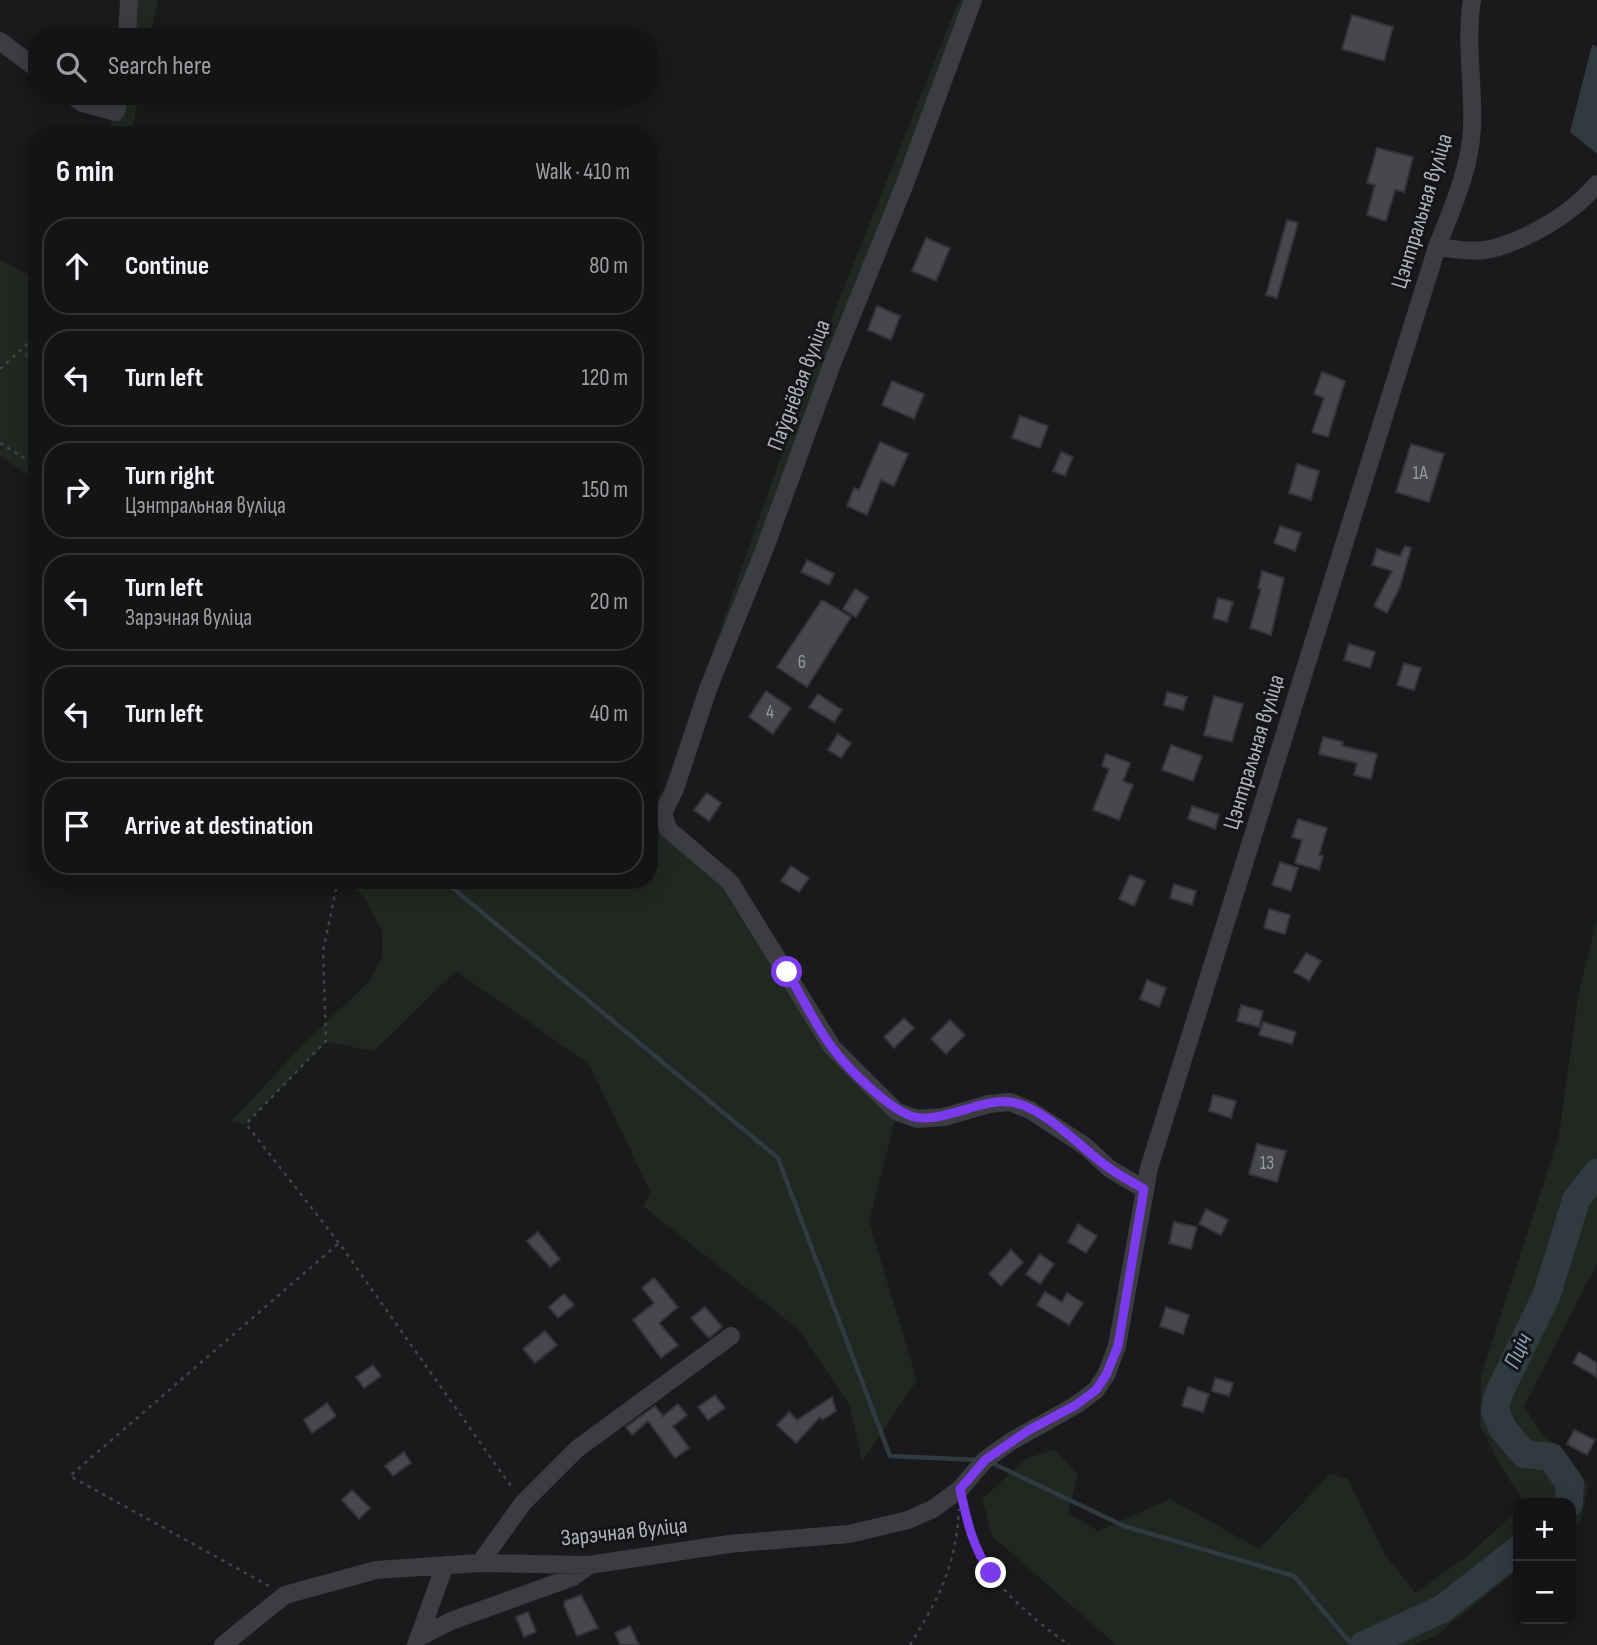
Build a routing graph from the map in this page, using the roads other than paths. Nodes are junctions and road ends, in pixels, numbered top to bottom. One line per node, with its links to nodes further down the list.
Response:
1 (129, 0): 4 (street)
2 (973, 0): 9 (street, Паўднёвая вуліца)
3 (1472, 0): 8 (street, Цэнтральная вуліца)
4 (127, 28)
5 (0, 41): 6 (street)
6 (28, 62)
7 (1597, 184): 8 (street)
8 (1437, 247): 9 (street, Цэнтральная вуліца)
9 (1144, 1189): 11 (street, Цэнтральная вуліца)
10 (731, 1336): 12 (street)
11 (985, 1460): 14 (street, Зарэчная вуліца)
12 (480, 1563): 13 (street, Зарэчная вуліца); 14 (street, Зарэчная вуліца)
13 (445, 1565): 15 (street); 16 (street, Зарэчная вуліца)
14 (589, 1565): 15 (street)
15 (417, 1642)
16 (223, 1645)

